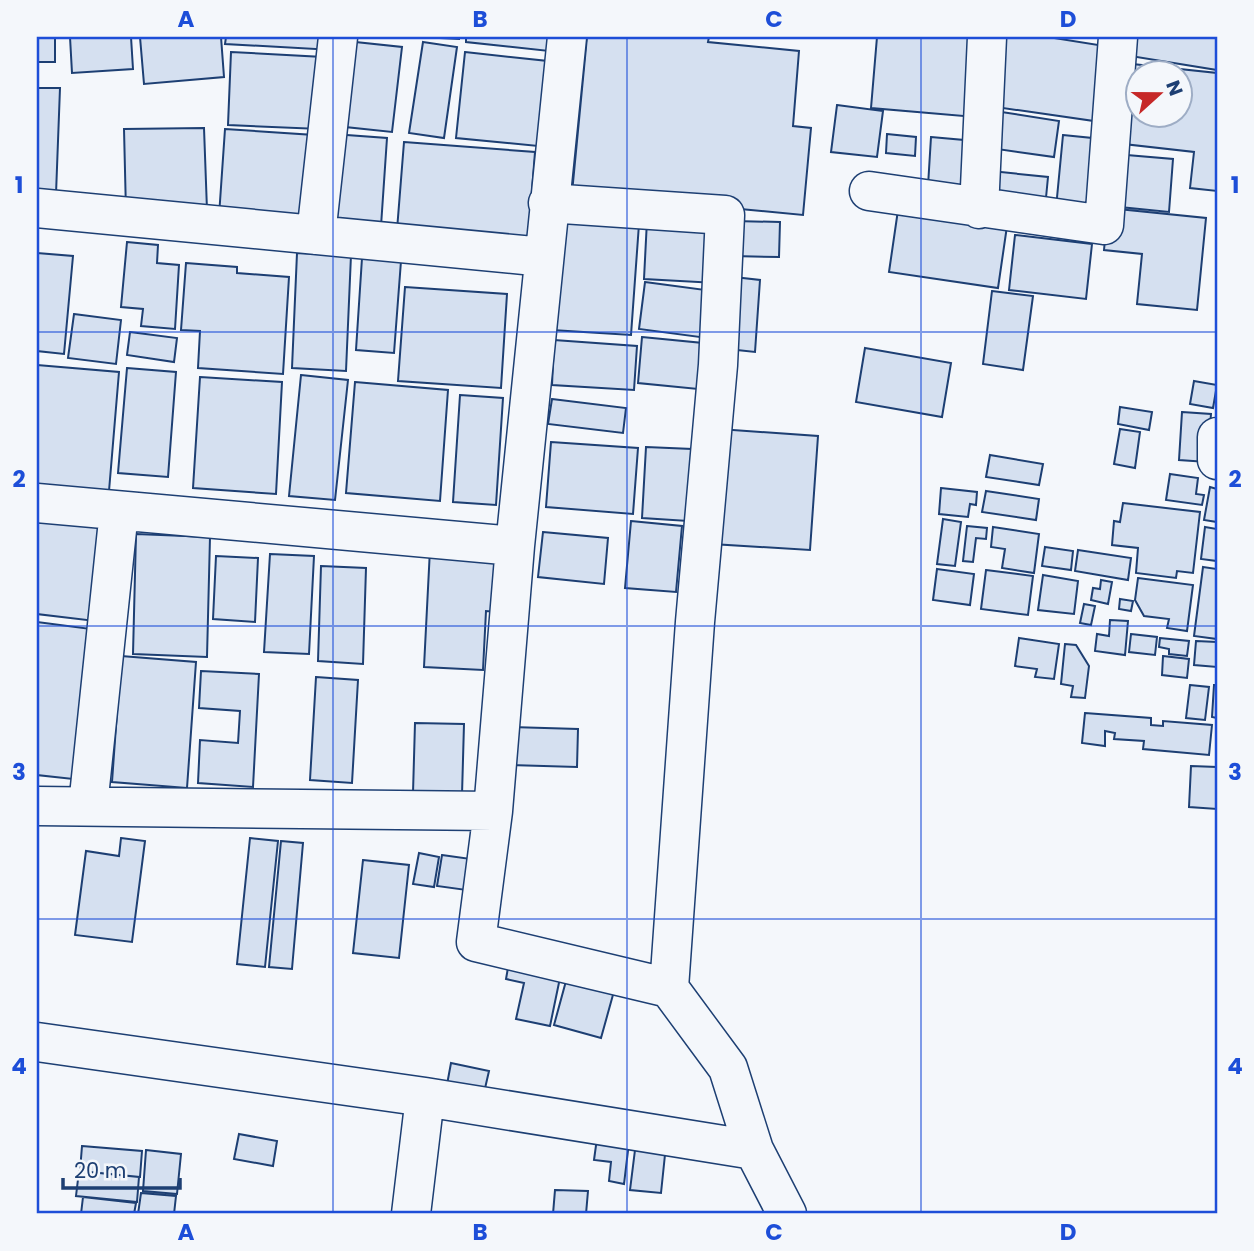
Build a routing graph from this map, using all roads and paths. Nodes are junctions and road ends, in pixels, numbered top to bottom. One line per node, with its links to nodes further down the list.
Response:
1 (338, 37): 9 (street)
2 (567, 37): 6 (street)
3 (987, 37): 8 (street)
4 (1118, 37): 8 (street)
5 (869, 191): 8 (street)
6 (548, 203): 10 (street); 19 (street)
7 (37, 208): 9 (street)
8 (979, 209)
9 (316, 235): 10 (street)
10 (544, 257): 15 (street)
11 (1217, 437): 12 (street)
12 (1217, 460)
13 (37, 503): 14 (street)
14 (119, 510): 15 (street); 17 (street)
15 (515, 546): 18 (street)
16 (37, 806): 17 (street)
17 (88, 806): 18 (street)
18 (493, 811): 19 (street)
19 (669, 988): 22 (street)
20 (37, 1042): 21 (street)
21 (425, 1097): 22 (street); 23 (street)
22 (754, 1150): 24 (street)
23 (411, 1214)
24 (787, 1214)

